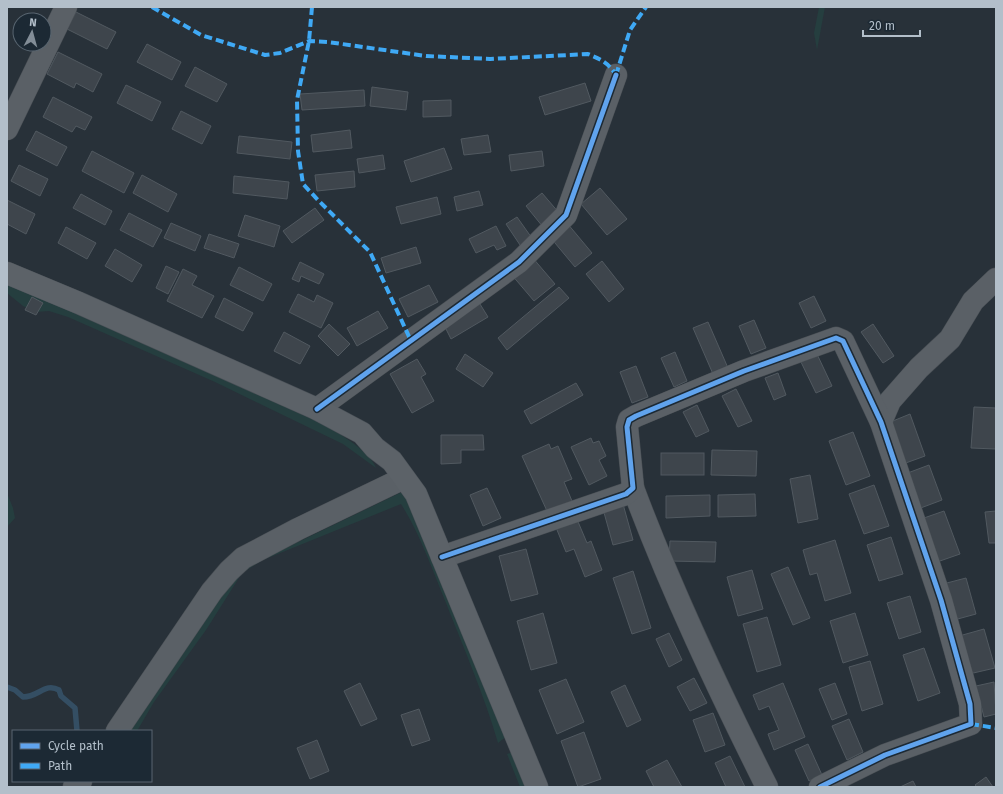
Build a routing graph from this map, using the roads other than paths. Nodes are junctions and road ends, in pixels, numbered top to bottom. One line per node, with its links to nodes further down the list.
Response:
1 (66, 7): 3 (street)
2 (616, 75): 6 (street)
3 (7, 129)
4 (7, 273): 6 (main road)
5 (996, 279): 7 (street)
6 (317, 409): 8 (main road)
7 (881, 422): 9 (street); 14 (street)
8 (404, 478): 10 (main road); 11 (street)
9 (633, 488): 10 (street); 13 (street)
10 (442, 558): 12 (main road)
11 (118, 730)
12 (536, 787)
13 (767, 787)
14 (820, 787)

